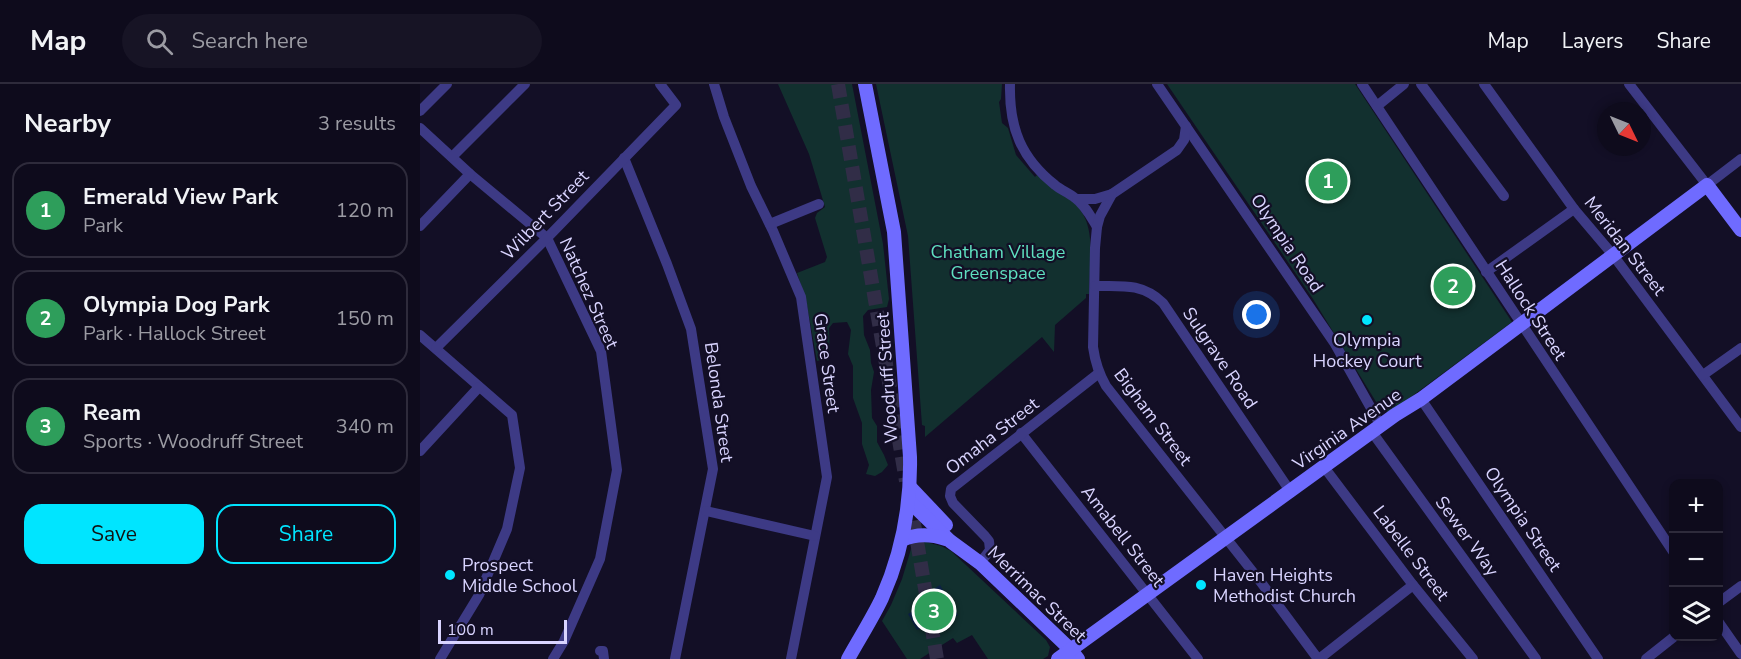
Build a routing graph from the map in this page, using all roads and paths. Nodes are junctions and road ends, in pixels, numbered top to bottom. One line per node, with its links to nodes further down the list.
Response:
1 (447, 84): 14 (street)
2 (525, 84): 19 (street)
3 (660, 84): 20 (street, Wilbert Street)
4 (714, 84): 29 (street, Grace Street)
5 (865, 84): 51 (street, Woodruff Street)
6 (1010, 84): 26 (street)
7 (1157, 84): 15 (street, Olympia Road)
8 (1362, 84): 13 (street, Hallock Street)
9 (1404, 84): 13 (street)
10 (1421, 84): 25 (street)
11 (1484, 84): 28 (street, Meridan Street)
12 (1629, 84): 23 (street)
13 (1377, 106): 35 (street, Hallock Street)
14 (420, 111)
15 (1186, 126): 17 (street); 18 (street, Olympia Road)
16 (420, 128): 19 (street, Natchez Street)
17 (1177, 150): 18 (street); 24 (street, Bigham Street)
18 (1205, 153): 46 (street, Olympia Road)
19 (452, 157): 22 (street, Natchez Street)
20 (624, 158): 33 (street, Wilbert Street); 52 (street, Belonda Street)
21 (1741, 159): 23 (street, Virginia Avenue)
22 (470, 174): 30 (street); 33 (street, Natchez Street)
23 (1707, 185): 32 (street); 34 (street, Virginia Avenue)
24 (1112, 194): 26 (street); 31 (street, Bigham Street)
25 (1504, 196)
26 (1077, 199): 31 (street)
27 (819, 204): 29 (street)
28 (1574, 208): 34 (street, Meridan Street); 35 (street)
29 (770, 224): 53 (street, Grace Street)
30 (420, 226)
31 (1097, 227): 36 (street, Bigham Street)
32 (1741, 230)
33 (547, 238): 39 (street, Wilbert Street); 68 (street, Natchez Street)
34 (1613, 255): 37 (street, Virginia Avenue); 42 (street, Meridan Street)
35 (1486, 272): 37 (street, Hallock Street)
36 (1095, 286): 41 (street, Bigham Street); 50 (street, Sulgrave Road)
37 (1521, 325): 44 (street, Virginia Avenue); 57 (street, Hallock Street)
38 (420, 335): 39 (street)
39 (436, 348): 43 (street)
40 (1741, 348): 42 (street)
41 (1099, 373): 47 (street, Omaha Street); 54 (street, Bigham Street)
42 (1703, 375): 45 (street, Meridan Street)
43 (479, 387): 48 (street); 67 (street)
44 (1421, 399): 46 (street, Virginia Avenue); 77 (street, Olympia Street)
45 (1741, 427)
46 (1377, 429): 49 (street, Virginia Avenue); 76 (street, Sewer Way)
47 (1021, 434): 58 (street, Omaha Street); 61 (street, Amabell Street)
48 (420, 451)
49 (1324, 467): 50 (street, Virginia Avenue); 59 (street, Labelle Street)
50 (1290, 491): 54 (street, Virginia Avenue)
51 (909, 494): 55 (street, Woodruff Street); 56 (street, Merrimac Street); 58 (street, Merrimac Street)
52 (706, 511): 53 (street); 69 (street, Belonda Street)
53 (815, 536): 70 (street, Grace Street)
54 (1226, 539): 61 (street, Virginia Avenue); 74 (street, Bigham Street)
55 (902, 540): 56 (street); 71 (street, Woodruff Street)
56 (950, 541): 58 (street, Merrimac Street)
57 (1669, 547)
58 (975, 559): 65 (street, Merrimac Street)
59 (1413, 585): 74 (street); 75 (street, Labelle Street)
60 (1741, 586): 62 (street)
61 (1148, 595): 65 (street, Virginia Avenue); 73 (street, Amabell Street)
62 (1723, 600)
63 (1723, 627): 66 (street)
64 (1669, 641): 78 (street)
65 (1075, 654): 72 (street, Virginia Avenue)
66 (1741, 654)
67 (440, 659)
68 (553, 659)
69 (675, 659)
70 (791, 659)
71 (848, 659)
72 (1058, 659)
73 (1198, 659)
74 (1319, 659)
75 (1473, 659)
76 (1536, 659)
77 (1598, 659)
78 (1646, 659)

